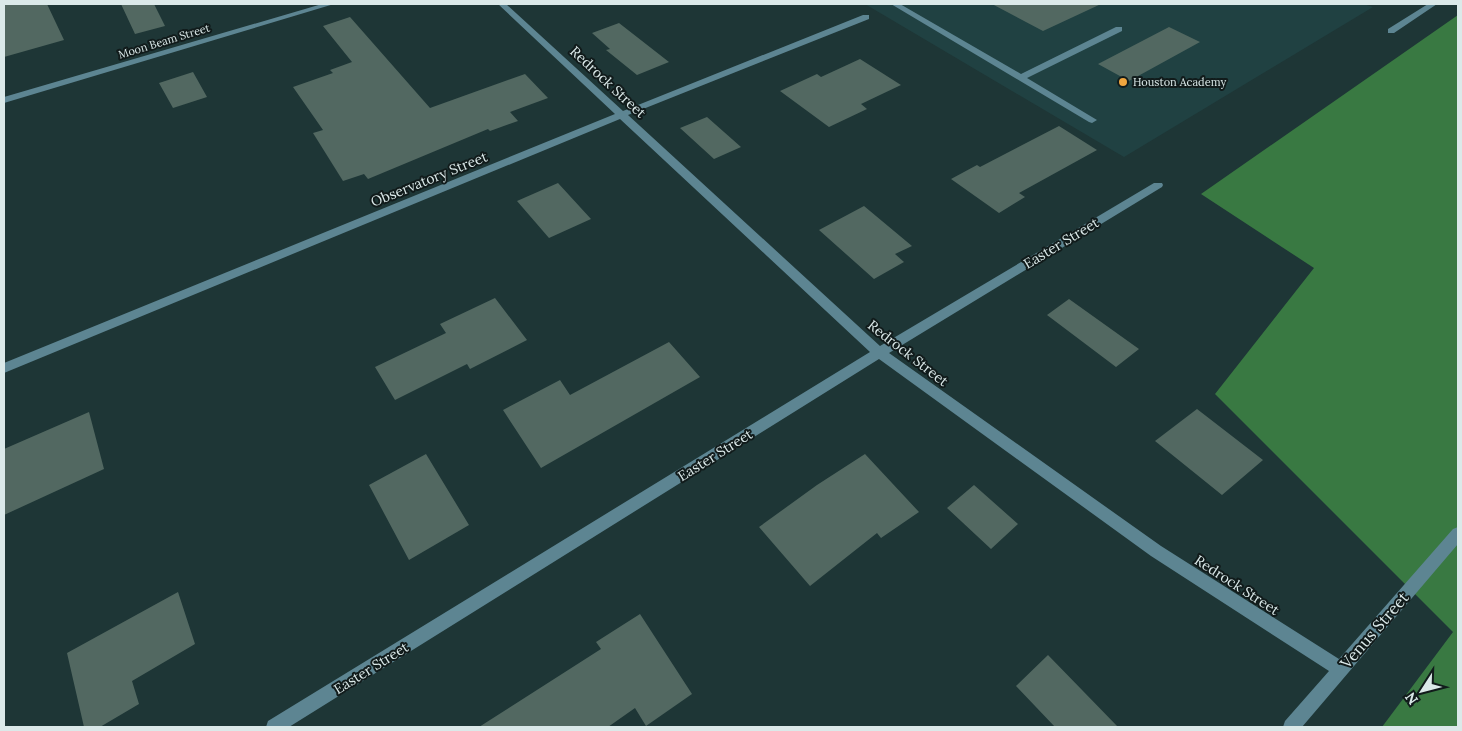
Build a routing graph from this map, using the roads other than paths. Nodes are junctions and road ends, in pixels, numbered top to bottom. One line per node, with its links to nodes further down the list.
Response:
1 (330, 4): 9 (street, Moon Beam Street)
2 (502, 4): 10 (street, Redrock Street)
3 (895, 4): 8 (street)
4 (1433, 4): 7 (street)
5 (866, 17): 10 (street, Observatory Street)
6 (1119, 29): 8 (street)
7 (1391, 31)
8 (1020, 78): 11 (street)
9 (4, 100)
10 (622, 115): 13 (street, Redrock Street); 14 (street, Observatory Street)
11 (1092, 120)
12 (1158, 185): 13 (street, Easter Street)
13 (878, 353): 16 (street, Redrock Street); 17 (street, Easter Street)
14 (4, 368)
15 (1458, 534): 16 (street, Venus Street)
16 (1340, 669): 18 (street, Venus Street)
17 (274, 727)
18 (1291, 727)

